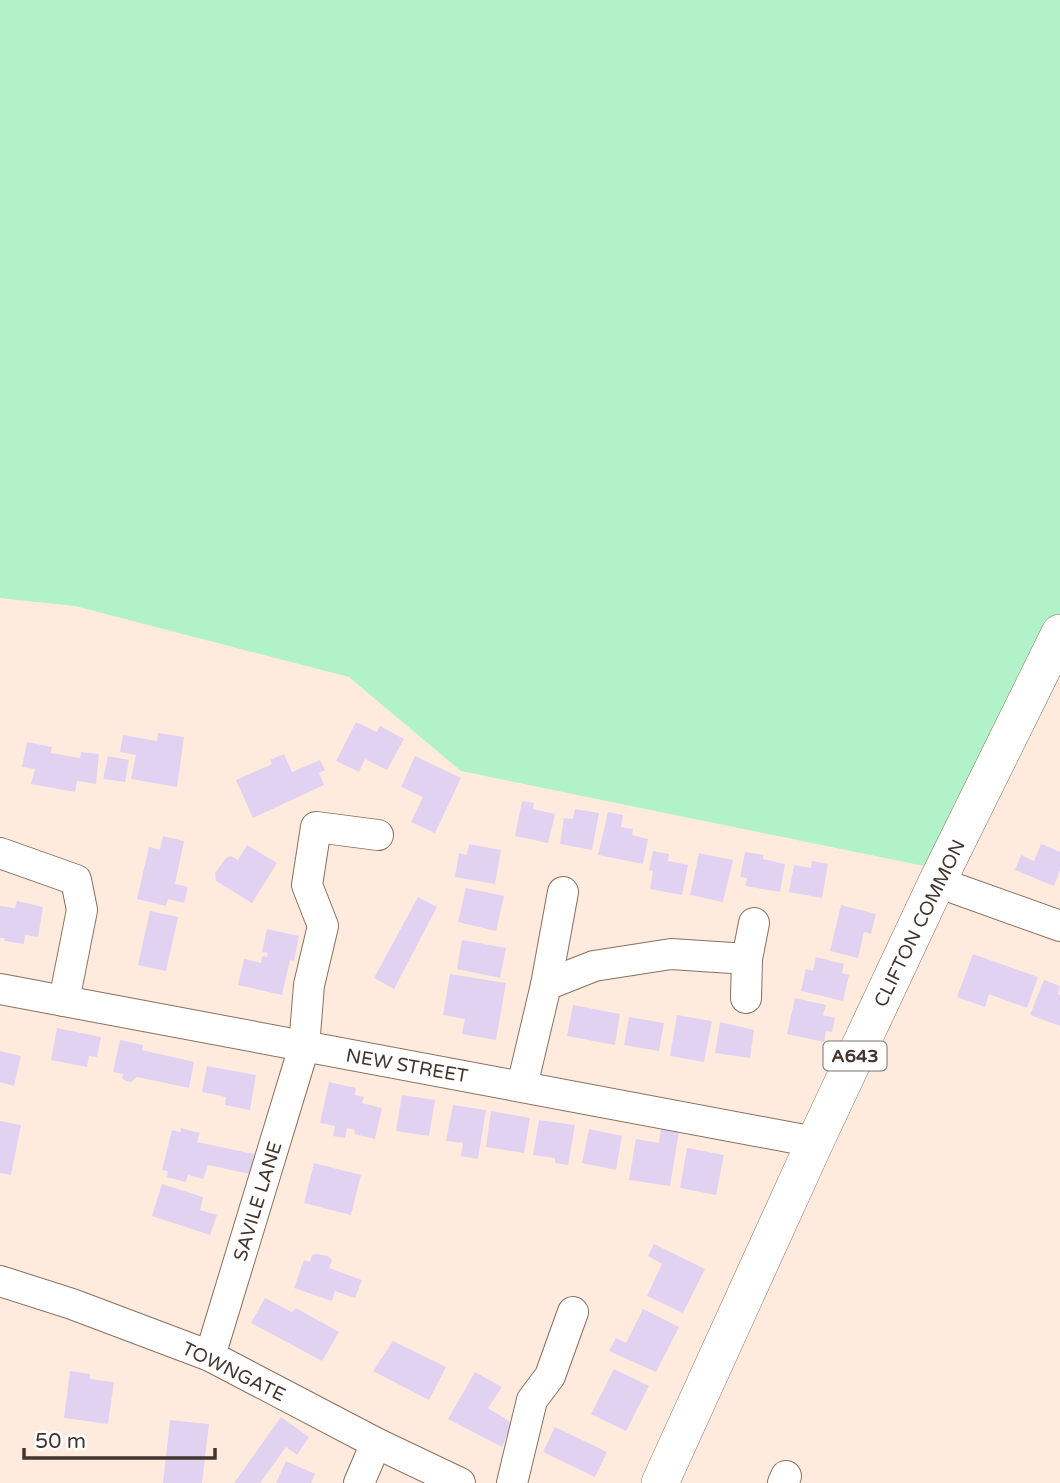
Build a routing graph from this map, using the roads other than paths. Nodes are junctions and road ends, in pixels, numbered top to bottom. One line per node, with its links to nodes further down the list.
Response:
1 (1060, 633): 4 (main road, CLIFTON COMMON / A643)
2 (378, 835): 13 (street, SAVILE LANE)
3 (0, 853): 12 (street)
4 (937, 882): 7 (street); 15 (main road, CLIFTON COMMON / A643)
5 (563, 892): 9 (street)
6 (754, 923): 8 (street)
7 (1060, 926)
8 (747, 959): 9 (street); 11 (street)
9 (546, 985): 14 (street)
10 (0, 989): 12 (street, NEW STREET)
11 (746, 998)
12 (64, 1001): 13 (street, NEW STREET)
13 (304, 1047): 14 (street, NEW STREET); 18 (street, SAVILE LANE)
14 (522, 1086): 15 (street, NEW STREET)
15 (815, 1142): 23 (main road, CLIFTON COMMON / A643)
16 (0, 1281): 18 (street, TOWNGATE)
17 (573, 1312): 22 (street)
18 (209, 1356): 19 (street, TOWNGATE)
19 (376, 1443): 20 (street); 21 (street, TOWNGATE)
20 (359, 1483)
21 (460, 1483)
22 (512, 1483)
23 (660, 1483)

